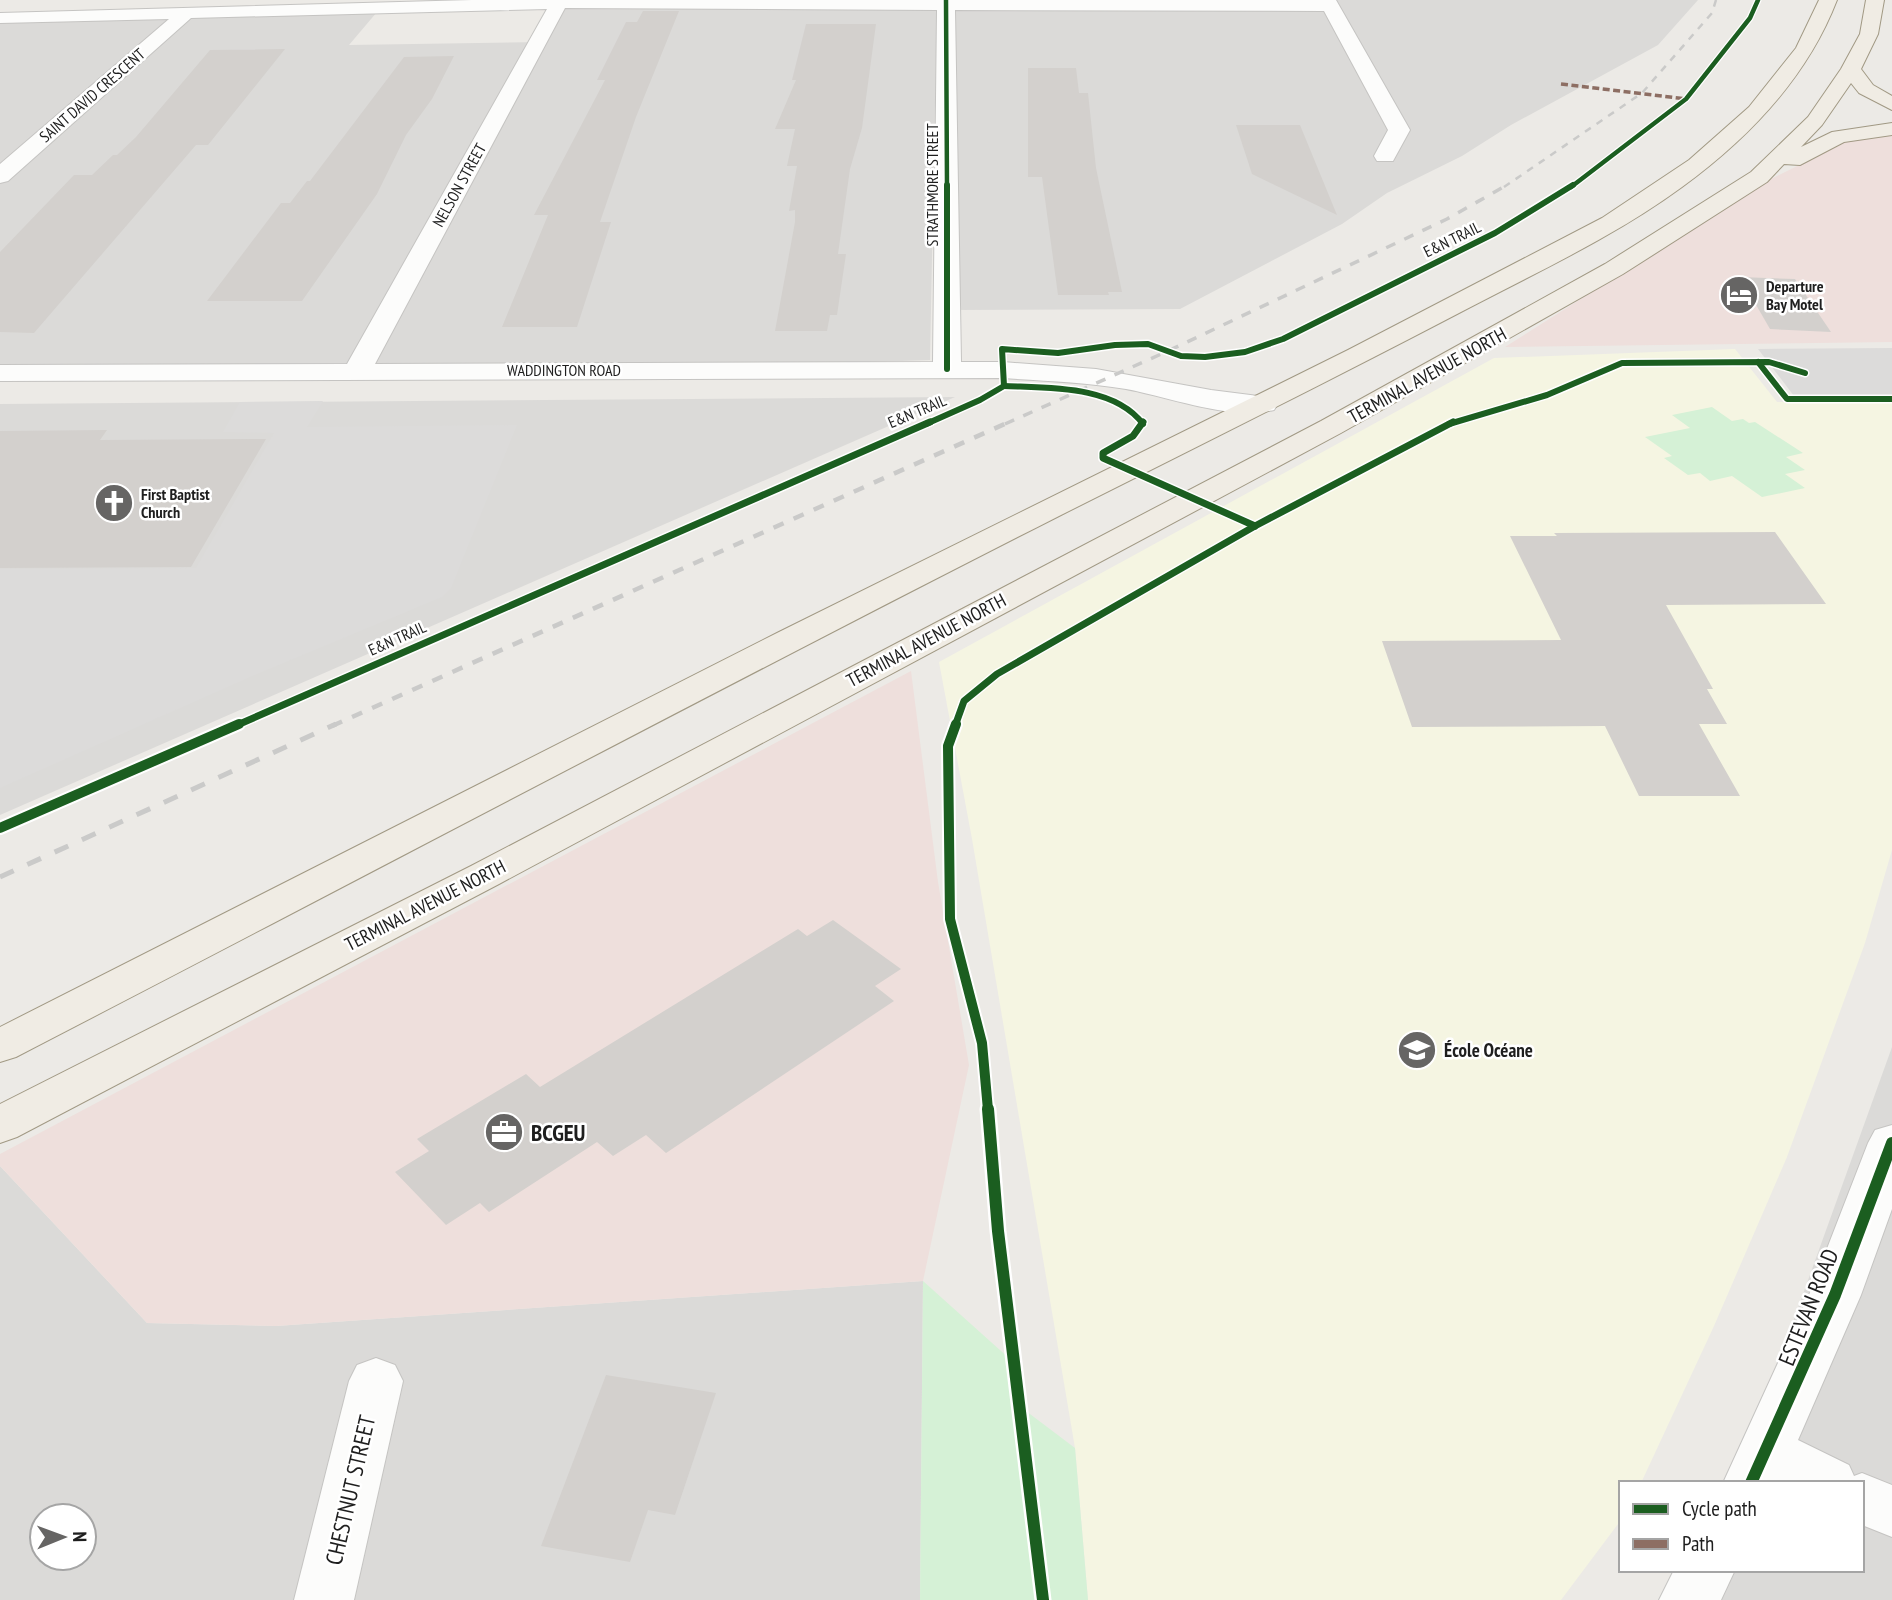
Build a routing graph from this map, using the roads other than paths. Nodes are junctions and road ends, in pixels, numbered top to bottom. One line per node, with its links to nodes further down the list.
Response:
1 (1828, 0): 9 (main road)
2 (560, 2): 3 (street); 6 (street); 19 (street, NELSON STREET)
3 (946, 3): 4 (street); 18 (street, STRATHMORE STREET)
4 (1329, 3): 14 (street)
5 (1880, 10): 8 (main road, TERMINAL AVENUE NORTH)
6 (185, 14): 7 (street); 15 (street, SAINT DAVID CRESCENT)
7 (0, 18)
8 (1851, 69): 10 (main road); 11 (main road, TERMINAL AVENUE NORTH)
9 (1780, 83): 11 (main road); 21 (main road)
10 (1892, 104)
11 (1838, 114): 12 (main road); 16 (main road, TERMINAL AVENUE NORTH)
12 (1892, 123)
13 (1892, 128): 16 (main road)
14 (1385, 156)
15 (0, 176)
16 (1759, 177): 17 (main road, TERMINAL AVENUE NORTH)
17 (1614, 269): 21 (main road); 22 (main road, TERMINAL AVENUE NORTH)
18 (947, 369): 19 (street, WADDINGTON ROAD); 21 (street, WADDINGTON ROAD)
19 (357, 371): 20 (street, WADDINGTON ROAD)
20 (0, 373)
21 (1264, 404): 22 (main road); 23 (main road)
22 (1035, 582): 24 (main road, TERMINAL AVENUE NORTH)
23 (0, 1046)
24 (0, 1125)
25 (1892, 1143): 27 (street, ESTEVAN ROAD)
26 (376, 1381): 32 (street, CHESTNUT STREET)
27 (1759, 1467): 28 (street)
28 (1820, 1481)
29 (1864, 1500): 30 (street)
30 (1892, 1511)
31 (1705, 1572): 33 (street)
32 (324, 1600)
33 (1689, 1600)

